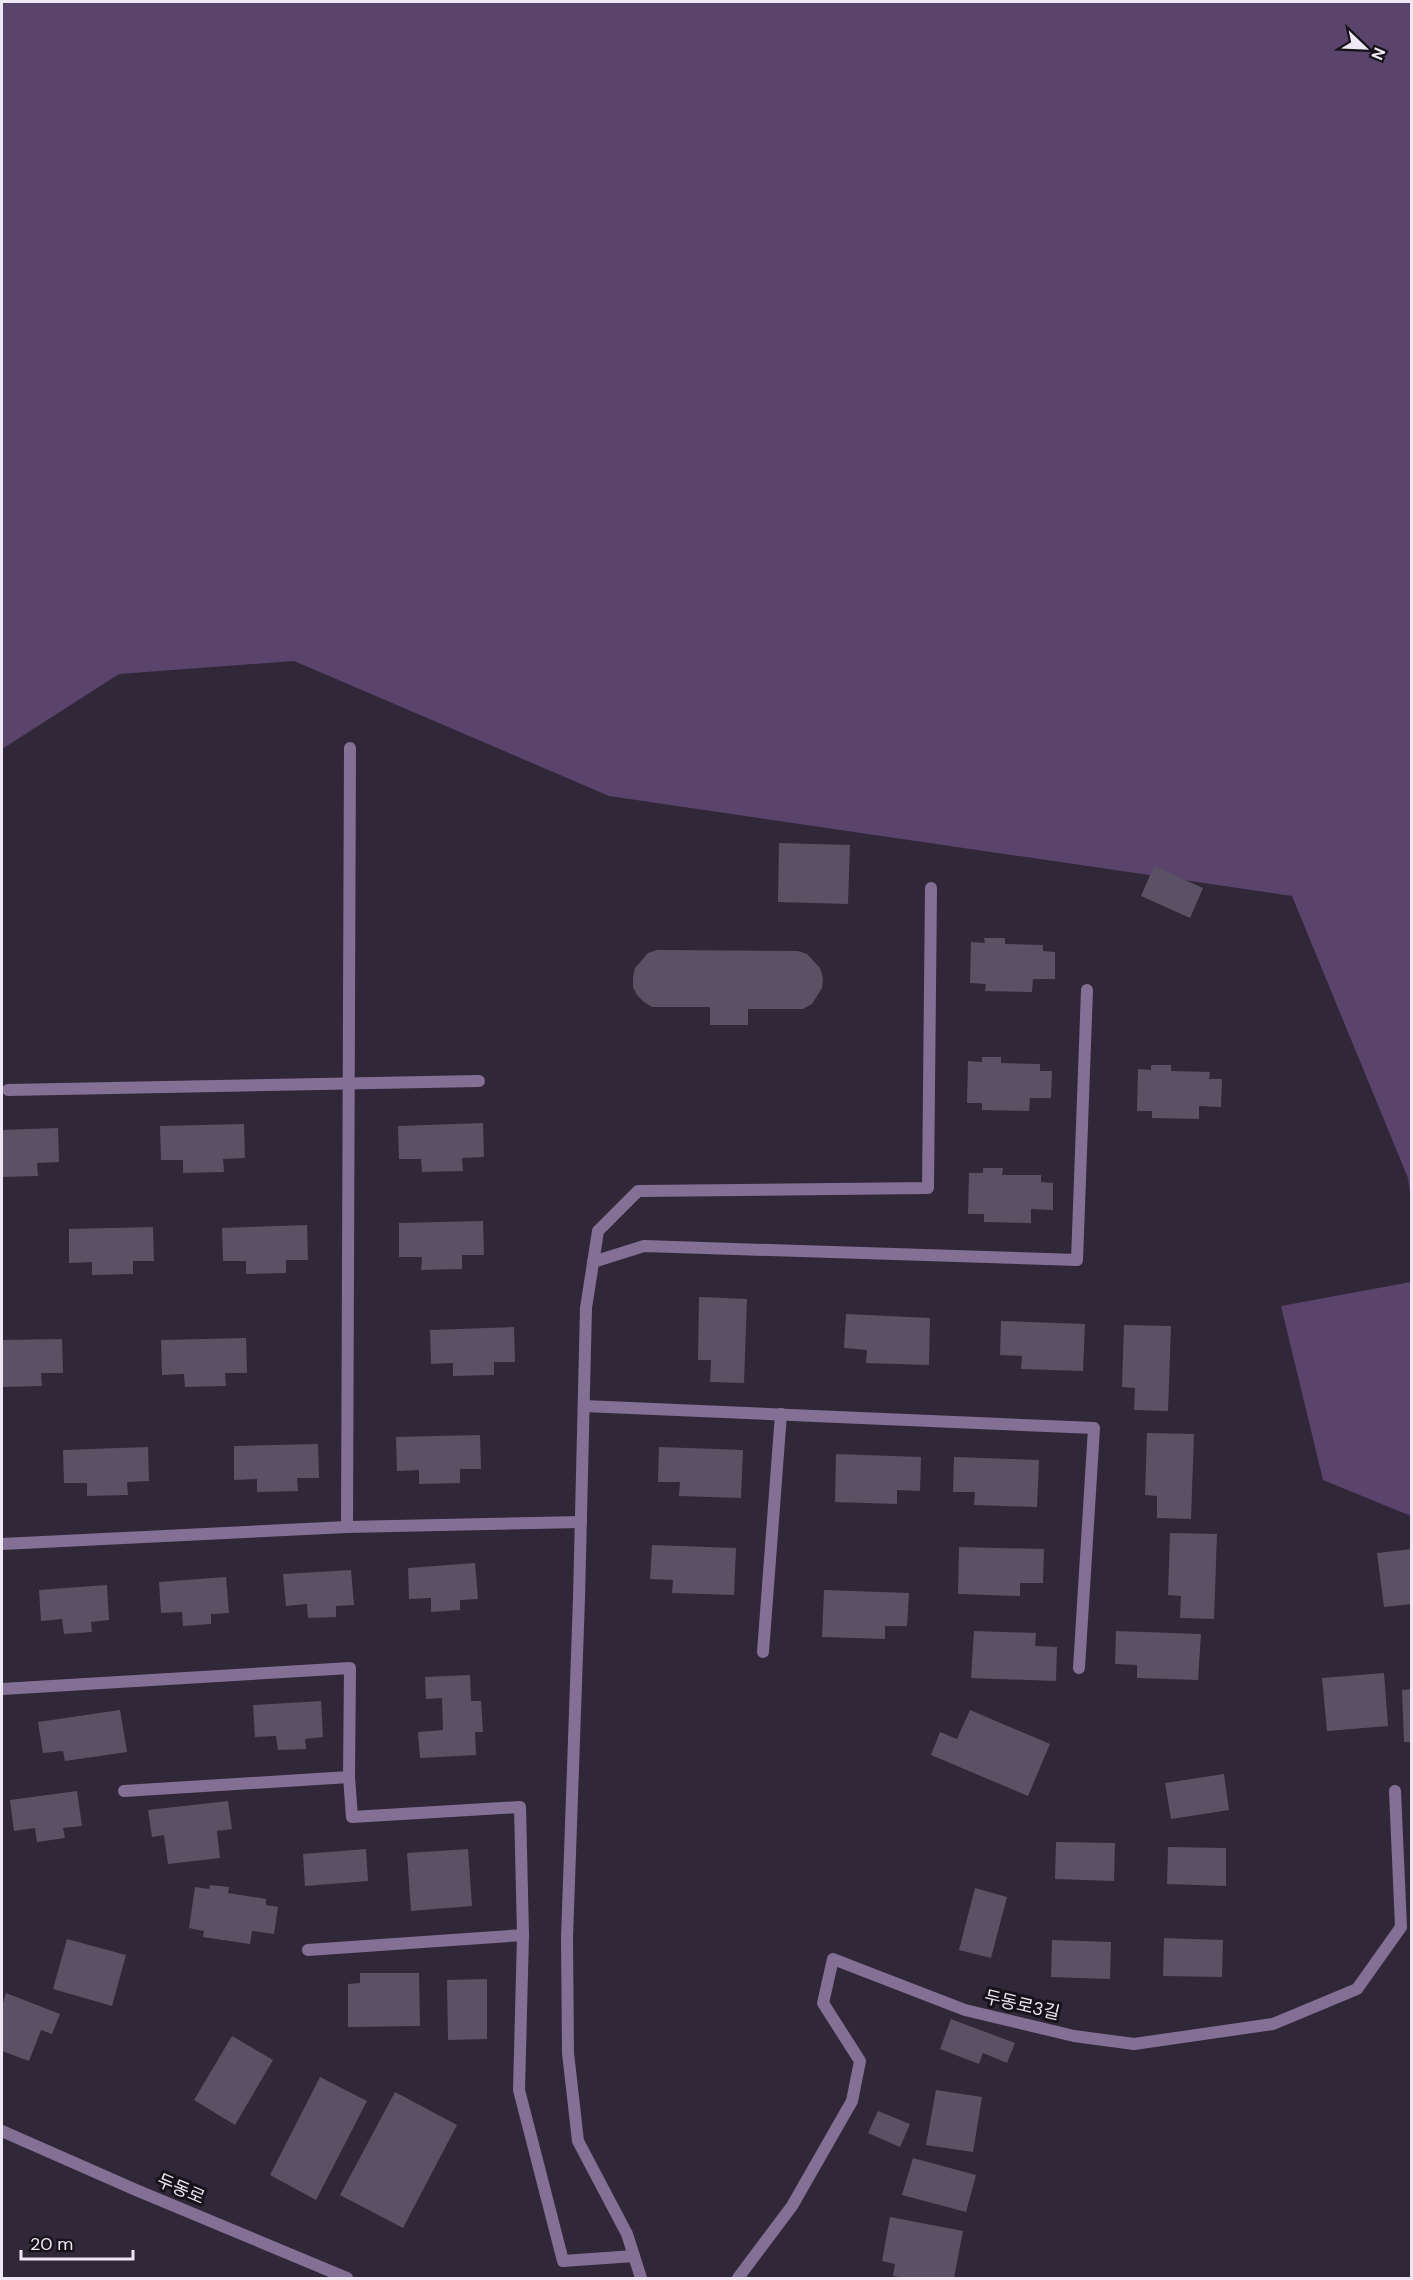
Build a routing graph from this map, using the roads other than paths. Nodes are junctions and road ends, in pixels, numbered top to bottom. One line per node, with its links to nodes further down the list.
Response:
1 (350, 748): 5 (street)
2 (930, 888): 7 (street)
3 (1087, 990): 7 (street)
4 (479, 1081): 5 (street)
5 (349, 1083): 6 (street); 11 (street)
6 (8, 1090)
7 (593, 1262): 8 (street)
8 (584, 1406): 9 (street); 10 (street)
9 (781, 1414): 13 (street); 14 (street)
10 (581, 1522): 11 (street); 22 (street)
11 (347, 1527): 12 (street)
12 (2, 1544)
13 (763, 1652)
14 (1079, 1668)
15 (2, 1689): 16 (street)
16 (349, 1777): 17 (street); 19 (street)
17 (124, 1791)
18 (1395, 1791): 25 (street, 두동로3길)
19 (523, 1935): 20 (street); 22 (street)
20 (308, 1950)
21 (2, 2131): 23 (street, 두동로)
22 (634, 2256): 24 (street)
23 (347, 2278)
24 (641, 2278)
25 (738, 2278)

